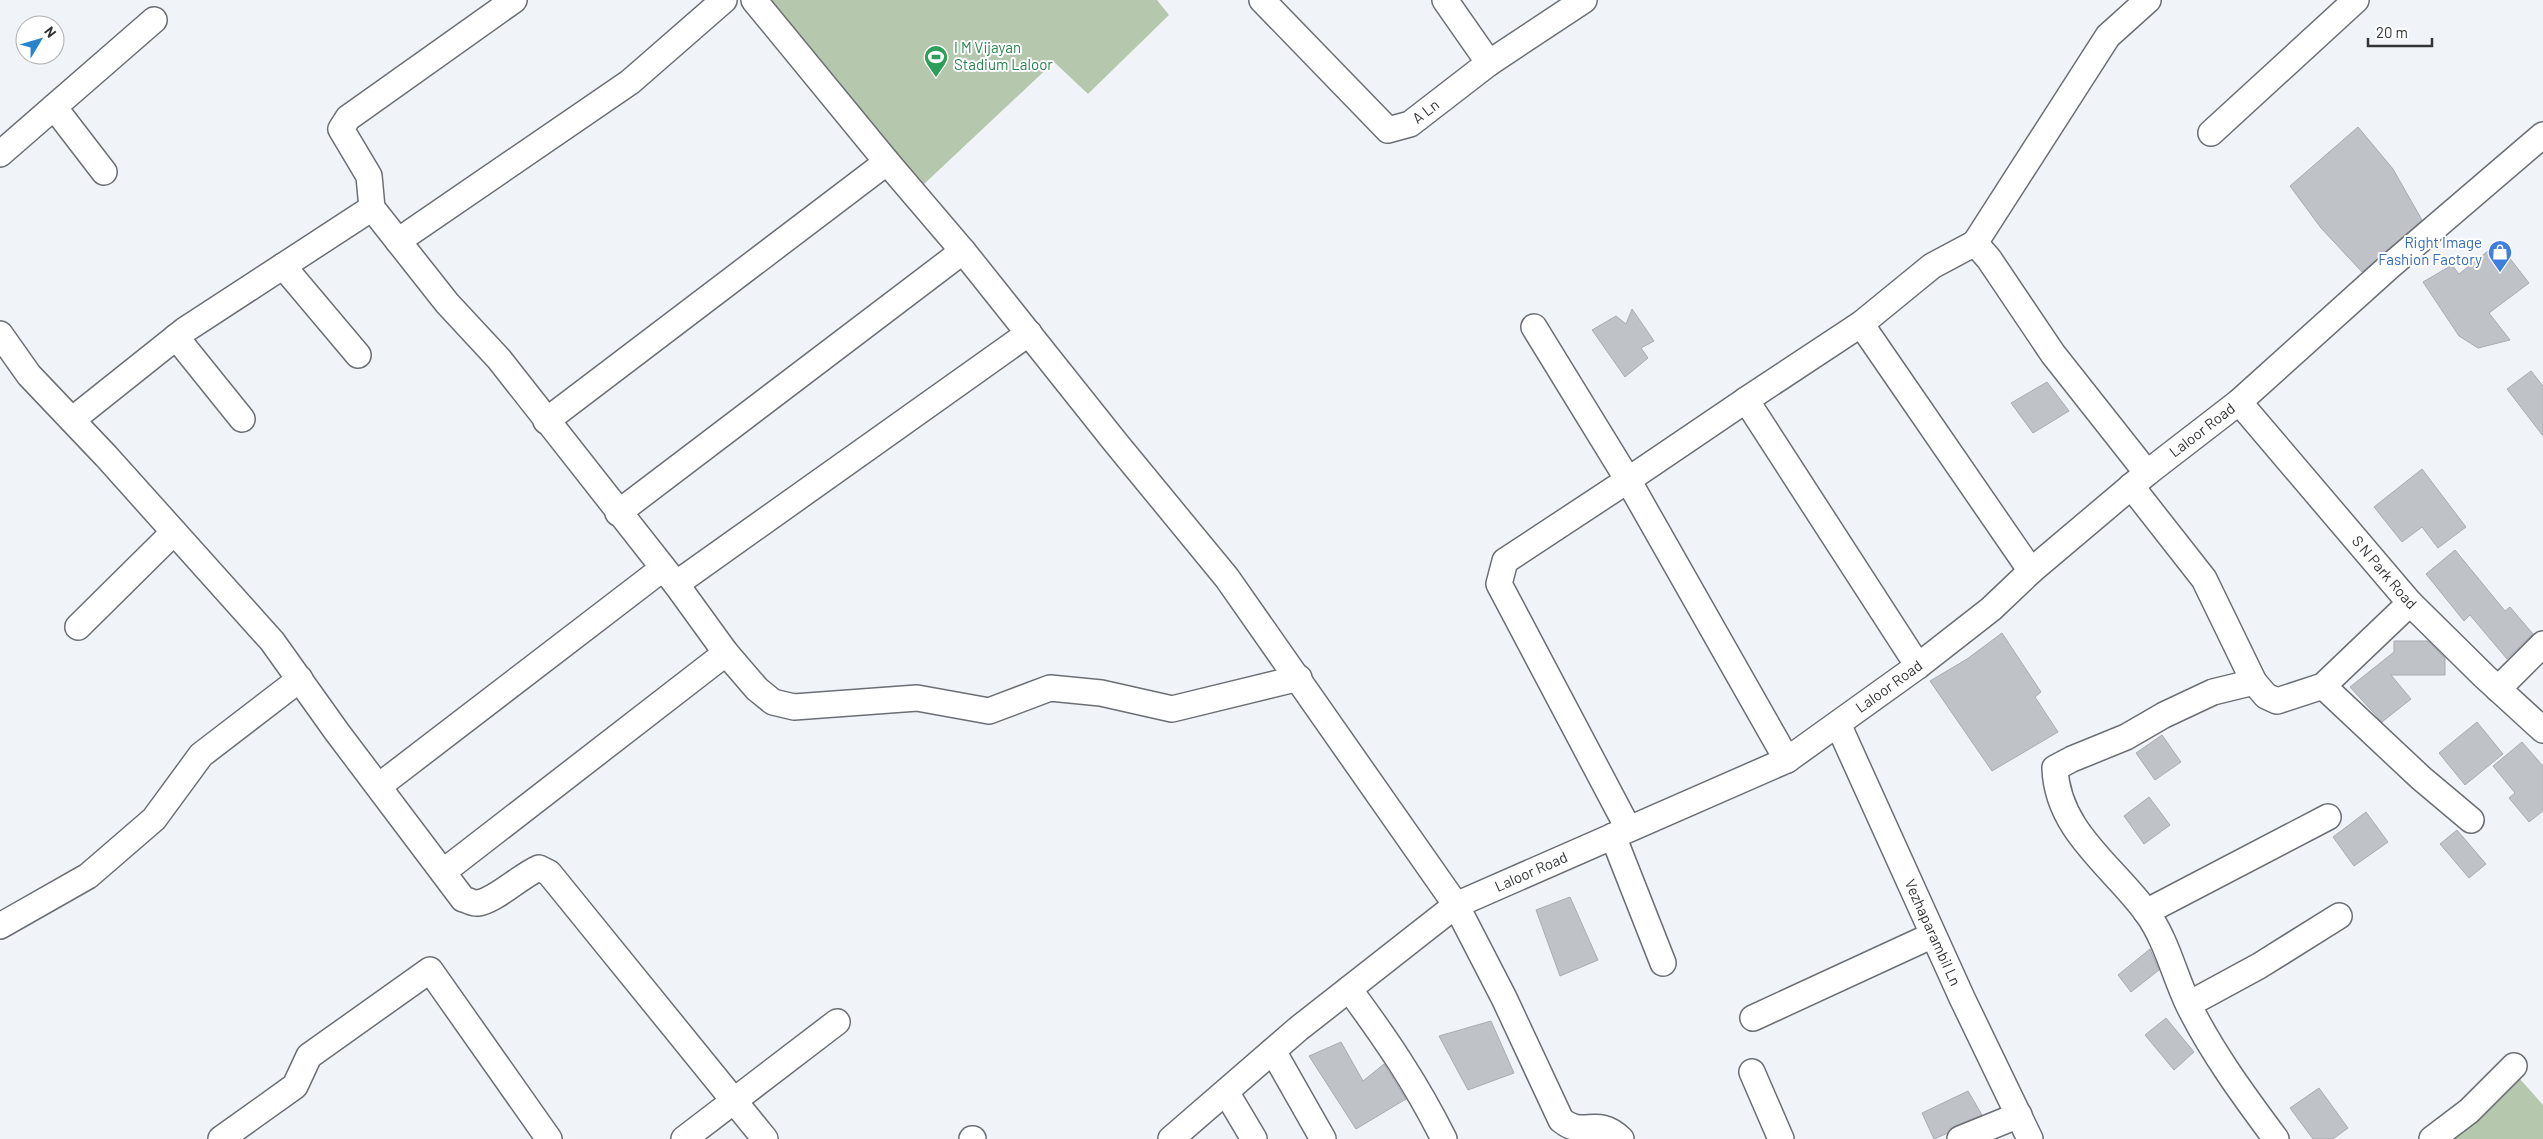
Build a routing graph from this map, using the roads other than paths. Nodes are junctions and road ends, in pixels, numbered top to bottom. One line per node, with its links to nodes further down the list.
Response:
1 (514, 0): 17 (street)
2 (724, 0): 18 (street)
3 (754, 0): 15 (street)
4 (1262, 0): 10 (street, A Ln)
5 (1445, 0): 10 (street)
6 (1584, 0): 10 (street, A Ln)
7 (2148, 0): 19 (street)
8 (2356, 0): 12 (street)
9 (154, 20): 11 (street)
10 (1489, 63)
11 (54, 107): 14 (street); 16 (street)
12 (2211, 133)
13 (2543, 135): 29 (street, Laloor Road)
14 (0, 154)
15 (887, 162): 20 (street); 32 (street)
16 (104, 172)
17 (372, 208): 18 (street); 21 (street)
18 (398, 242): 32 (street)
19 (1975, 243): 22 (street); 34 (street)
20 (963, 251): 24 (street); 35 (street)
21 (283, 266): 26 (street); 27 (street)
22 (1860, 324): 28 (street); 37 (street)
23 (1534, 327): 33 (street)
24 (1030, 333): 38 (street); 44 (street)
25 (0, 334): 31 (street)
26 (176, 337): 30 (street); 31 (street)
27 (358, 356)
28 (1746, 400): 33 (street); 43 (street)
29 (2239, 402): 34 (street, Laloor Road); 39 (street, S N Park Road)
30 (242, 419)
31 (72, 420): 36 (street)
32 (546, 421): 35 (street)
33 (1628, 480): 51 (street); 55 (street)
34 (2139, 480): 37 (street, Laloor Road); 46 (street)
35 (618, 513): 38 (street)
36 (174, 532): 40 (street); 45 (street)
37 (2031, 570): 43 (street, Laloor Road)
38 (669, 577): 42 (street); 52 (street)
39 (2410, 603): 47 (street); 48 (street, S N Park Road)
40 (78, 627)
41 (2543, 644): 48 (street)
42 (726, 654): 44 (street); 56 (street)
43 (1918, 666): 49 (street, Laloor Road)
44 (1299, 678): 57 (street)
45 (300, 679): 52 (street); 60 (street)
46 (2254, 682): 47 (street); 58 (street)
47 (2322, 686): 54 (street)
48 (2498, 689): 50 (street, S N Park Road)
49 (1838, 724): 51 (street, Laloor Road); 61 (street, Vezhaparambil Ln)
50 (2543, 730)
51 (1786, 760): 55 (street, Laloor Road)
52 (379, 786): 56 (street)
53 (2328, 817): 58 (street)
54 (2470, 820)
55 (1621, 832): 57 (street, Laloor Road); 62 (street)
56 (443, 872): 71 (street)
57 (1456, 905): 63 (street, Laloor Road); 81 (street)
58 (2146, 912): 64 (street)
59 (2338, 916): 64 (street)
60 (0, 926)
61 (1934, 934): 65 (street); 72 (street, Vezhaparambil Ln)
62 (1662, 963)
63 (1349, 989): 67 (street, Laloor Road); 80 (street)
64 (2189, 1004): 85 (street)
65 (1753, 1018)
66 (837, 1022): 71 (street)
67 (1272, 1051): 70 (street, Laloor Road); 79 (street)
68 (2514, 1066): 86 (street)
69 (1752, 1072): 82 (street)
70 (1226, 1092): 77 (street, Laloor Road); 78 (street)
71 (734, 1100): 75 (street); 76 (street)
72 (2018, 1115): 83 (street); 84 (street, Vezhaparambil Ln)
73 (221, 1139): 74 (street)
74 (549, 1139)
75 (684, 1139)
76 (765, 1139)
77 (1171, 1139)
78 (1254, 1139)
79 (1323, 1139)
80 (1444, 1139)
81 (1621, 1139)
82 (1781, 1139)
83 (1960, 1139)
84 (2030, 1139)
85 (2276, 1139)
86 (2432, 1139)

